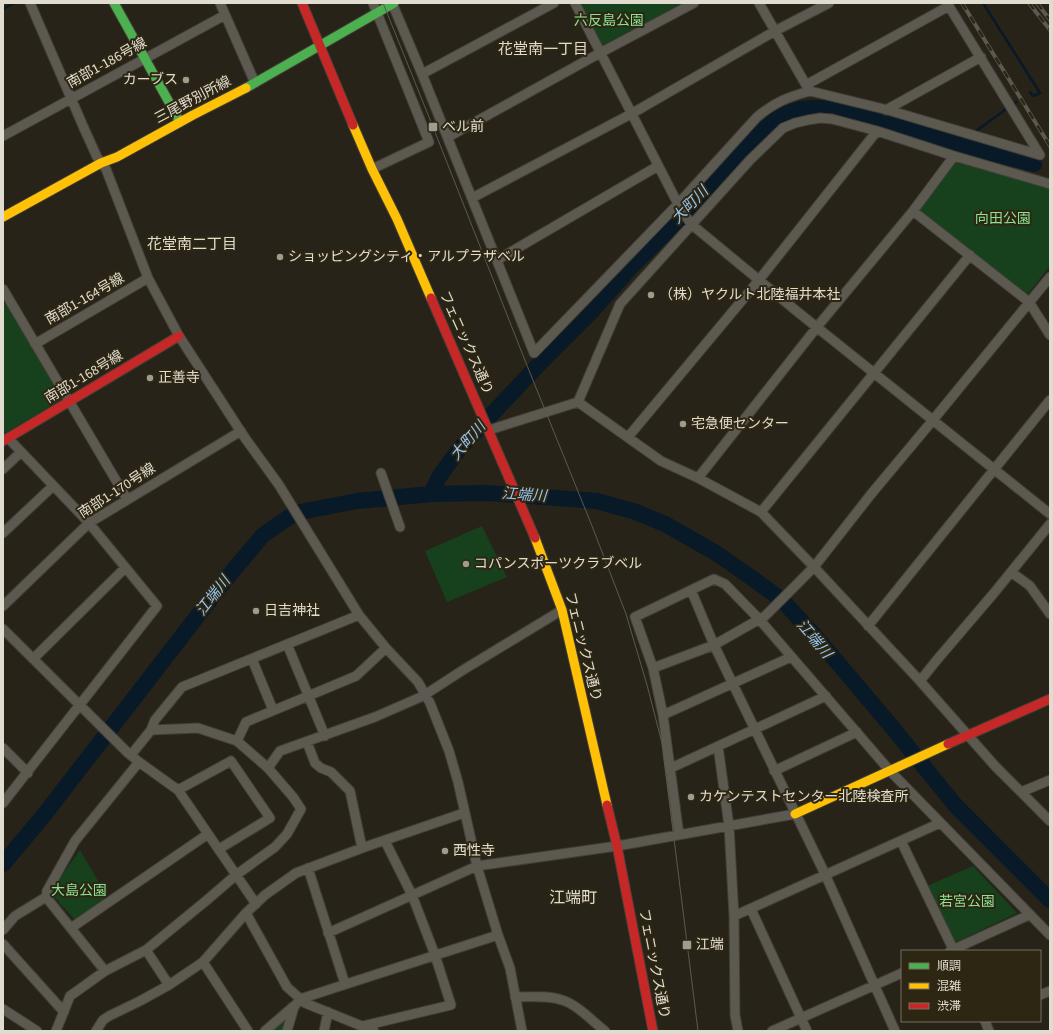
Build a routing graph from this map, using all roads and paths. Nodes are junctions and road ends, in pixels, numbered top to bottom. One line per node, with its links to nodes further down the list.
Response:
1 (30, 3): 23 (street)
2 (114, 3): 19 (main road)
3 (220, 3): 14 (street)
4 (302, 3): 16 (main road, フェニックス通り)
5 (373, 3): 13 (street)
6 (393, 3): 13 (main road, 三尾野別所線); 20 (street)
7 (554, 3): 20 (street)
8 (575, 3): 17 (street)
9 (694, 3): 17 (street)
10 (760, 3): 15 (street)
11 (829, 3): 15 (street)
12 (948, 5): 18 (street); 22 (street)
13 (377, 13): 16 (main road, 三尾野別所線); 33 (street)
14 (225, 15): 19 (street, 南部1-186号線); 21 (street)
15 (775, 31): 22 (street); 25 (street)
16 (321, 45): 21 (main road, 三尾野別所線); 33 (main road, フェニックス通り)
17 (600, 53): 25 (street); 29 (street)
18 (981, 57): 24 (street); 24 (street)
19 (145, 59): 23 (street, 南部1-186号線); 26 (main road)
20 (422, 74): 29 (street)
21 (255, 83): 26 (main road, 三尾野別所線)
22 (808, 88): 24 (street); 36 (street)
23 (71, 100): 28 (street, 南部1-186号線); 31 (street)
24 (886, 110)
25 (631, 114): 32 (street); 35 (street)
26 (180, 122): 31 (main road, 三尾野別所線)
27 (877, 131): 30 (street); 39 (street); 44 (street)
28 (4, 135)
29 (448, 137): 35 (street)
30 (954, 156): 34 (street); 37 (street)
31 (101, 164): 38 (main road, 三尾野別所線); 43 (street)
32 (658, 166): 36 (street); 41 (street)
33 (372, 169): 56 (main road, フェニックス通り)
34 (1050, 184)
35 (472, 198): 41 (street)
36 (679, 206): 39 (street); 41 (street)
37 (913, 211): 40 (street); 47 (street)
38 (3, 217)
39 (689, 222): 44 (street); 54 (street)
40 (970, 255): 46 (street); 51 (street)
41 (497, 260)
42 (1050, 277): 46 (street)
43 (148, 278): 49 (street); 50 (street, 南部1-164号線)
44 (759, 280): 47 (street); 58 (street)
45 (4, 294): 50 (street)
46 (1029, 302): 48 (street); 55 (street)
47 (817, 327): 51 (street); 64 (street)
48 (1050, 335)
49 (179, 336): 53 (main road, 南部1-168号線); 57 (street)
50 (35, 344): 53 (street)
51 (874, 373): 55 (street); 67 (street)
52 (1050, 400): 62 (street)
53 (70, 402): 59 (main road, 南部1-168号線); 66 (street)
54 (578, 402): 56 (street); 58 (street)
55 (933, 420): 62 (street); 74 (street)
56 (489, 430): 78 (main road, フェニックス通り)
57 (241, 431): 66 (street, 南部1-170号線); 80 (street)
58 (628, 437): 64 (street)
59 (6, 439): 60 (street)
60 (21, 452): 61 (street); 65 (street)
61 (3, 469)
62 (993, 469): 68 (street); 82 (street)
63 (380, 473): 71 (street)
64 (698, 478): 67 (street)
65 (53, 486): 69 (street); 72 (street)
66 (127, 499): 69 (street, 南部1-170号線)
67 (762, 512): 74 (street)
68 (1050, 514)
69 (89, 523): 73 (street); 77 (street, 南部1-170号線)
70 (1050, 524): 75 (street)
71 (400, 527)
72 (3, 533)
73 (125, 568): 88 (street); 97 (street)
74 (812, 569): 81 (street); 82 (street)
75 (1011, 572): 79 (street); 91 (street)
76 (692, 590): 81 (street); 85 (street); 90 (street)
77 (3, 606)
78 (562, 610): 93 (street); 129 (main road, フェニックス通り)
79 (1050, 614)
80 (358, 615): 84 (street); 86 (street)
81 (762, 618): 85 (street); 87 (street)
82 (868, 626): 91 (street)
83 (3, 629): 88 (street)
84 (287, 644): 89 (street); 94 (street)
85 (714, 645): 90 (street); 92 (street)
86 (386, 648): 93 (street); 94 (street)
87 (791, 657): 92 (street); 95 (street)
88 (33, 659): 97 (street)
89 (252, 659): 98 (street); 100 (street)
90 (653, 668): 99 (street)
91 (920, 681): 103 (street)
92 (733, 684): 99 (street); 101 (street)
93 (425, 694): 104 (street); 120 (street)
94 (308, 696): 98 (street); 104 (street)
95 (826, 696): 101 (street); 102 (street)
96 (1050, 699): 103 (main road)
97 (79, 706): 109 (street); 115 (street)
98 (273, 710): 105 (street)
99 (663, 715): 112 (street)
100 (151, 730): 105 (street); 109 (street)
101 (755, 730): 107 (street); 113 (street)
102 (857, 732): 113 (street); 114 (street)
103 (968, 734): 114 (main road); 118 (street)
104 (325, 736): 106 (street)
105 (237, 741): 111 (street)
106 (306, 742): 111 (street); 130 (street)
107 (718, 746): 112 (street); 124 (street)
108 (3, 748): 115 (street)
109 (131, 755): 110 (street)
110 (139, 762): 117 (street); 137 (street)
111 (268, 768): 135 (street)
112 (671, 768): 126 (street)
113 (774, 771): 121 (street)
114 (890, 771): 121 (main road); 123 (street)
115 (28, 773): 119 (street)
116 (1050, 780): 118 (street)
117 (178, 790): 125 (street); 131 (street)
118 (1021, 792): 122 (street)
119 (3, 803)
120 (464, 813): 127 (street); 132 (street)
121 (795, 814): 124 (street); 134 (street)
122 (1050, 822)
123 (940, 823): 128 (street); 141 (street)
124 (729, 826): 126 (street); 142 (street)
125 (208, 834): 131 (street); 143 (street)
126 (679, 835): 129 (street)
127 (385, 841): 130 (street); 136 (street)
128 (902, 841): 134 (street); 150 (street)
129 (617, 846): 132 (street); 176 (main road, フェニックス通り)
130 (362, 848): 133 (street)
131 (219, 850): 135 (street)
132 (477, 866): 136 (street); 146 (street)
133 (308, 868): 138 (street); 145 (street)
134 (825, 874): 139 (street); 158 (street)
135 (236, 875): 138 (street); 149 (street)
136 (412, 895): 145 (street); 152 (street)
137 (46, 896): 143 (street); 144 (street)
138 (256, 904): 140 (street)
139 (751, 909): 142 (street); 164 (street)
140 (246, 913): 153 (street); 160 (street)
141 (1029, 915): 147 (street); 151 (street)
142 (734, 916): 177 (street)
143 (71, 928): 154 (street)
144 (3, 930)
145 (328, 932): 156 (street)
146 (498, 935): 152 (street); 159 (street)
147 (1050, 935)
148 (3, 944): 162 (street)
149 (146, 950): 154 (street); 157 (street)
150 (952, 950)
151 (954, 950)
152 (435, 955): 156 (street); 165 (street)
153 (203, 962): 157 (street); 169 (street)
154 (105, 971): 162 (street)
155 (901, 973): 158 (street)
156 (345, 984): 160 (street)
157 (169, 985): 168 (street)
158 (875, 985): 164 (street); 180 (street)
159 (516, 997): 174 (street); 175 (street)
160 (298, 1002): 163 (street); 170 (street); 171 (street)
161 (3, 1009): 166 (street)
162 (64, 1012): 167 (street)
163 (328, 1012): 165 (street); 172 (street)
164 (801, 1018): 178 (street); 179 (street)
165 (363, 1026): 173 (street)
166 (37, 1031)
167 (56, 1031)
168 (96, 1031)
169 (248, 1031)
170 (265, 1031)
171 (287, 1031)
172 (324, 1031)
173 (374, 1031)
174 (522, 1031)
175 (605, 1031)
176 (652, 1031)
177 (738, 1031)
178 (772, 1031)
179 (807, 1031)
180 (895, 1031)

